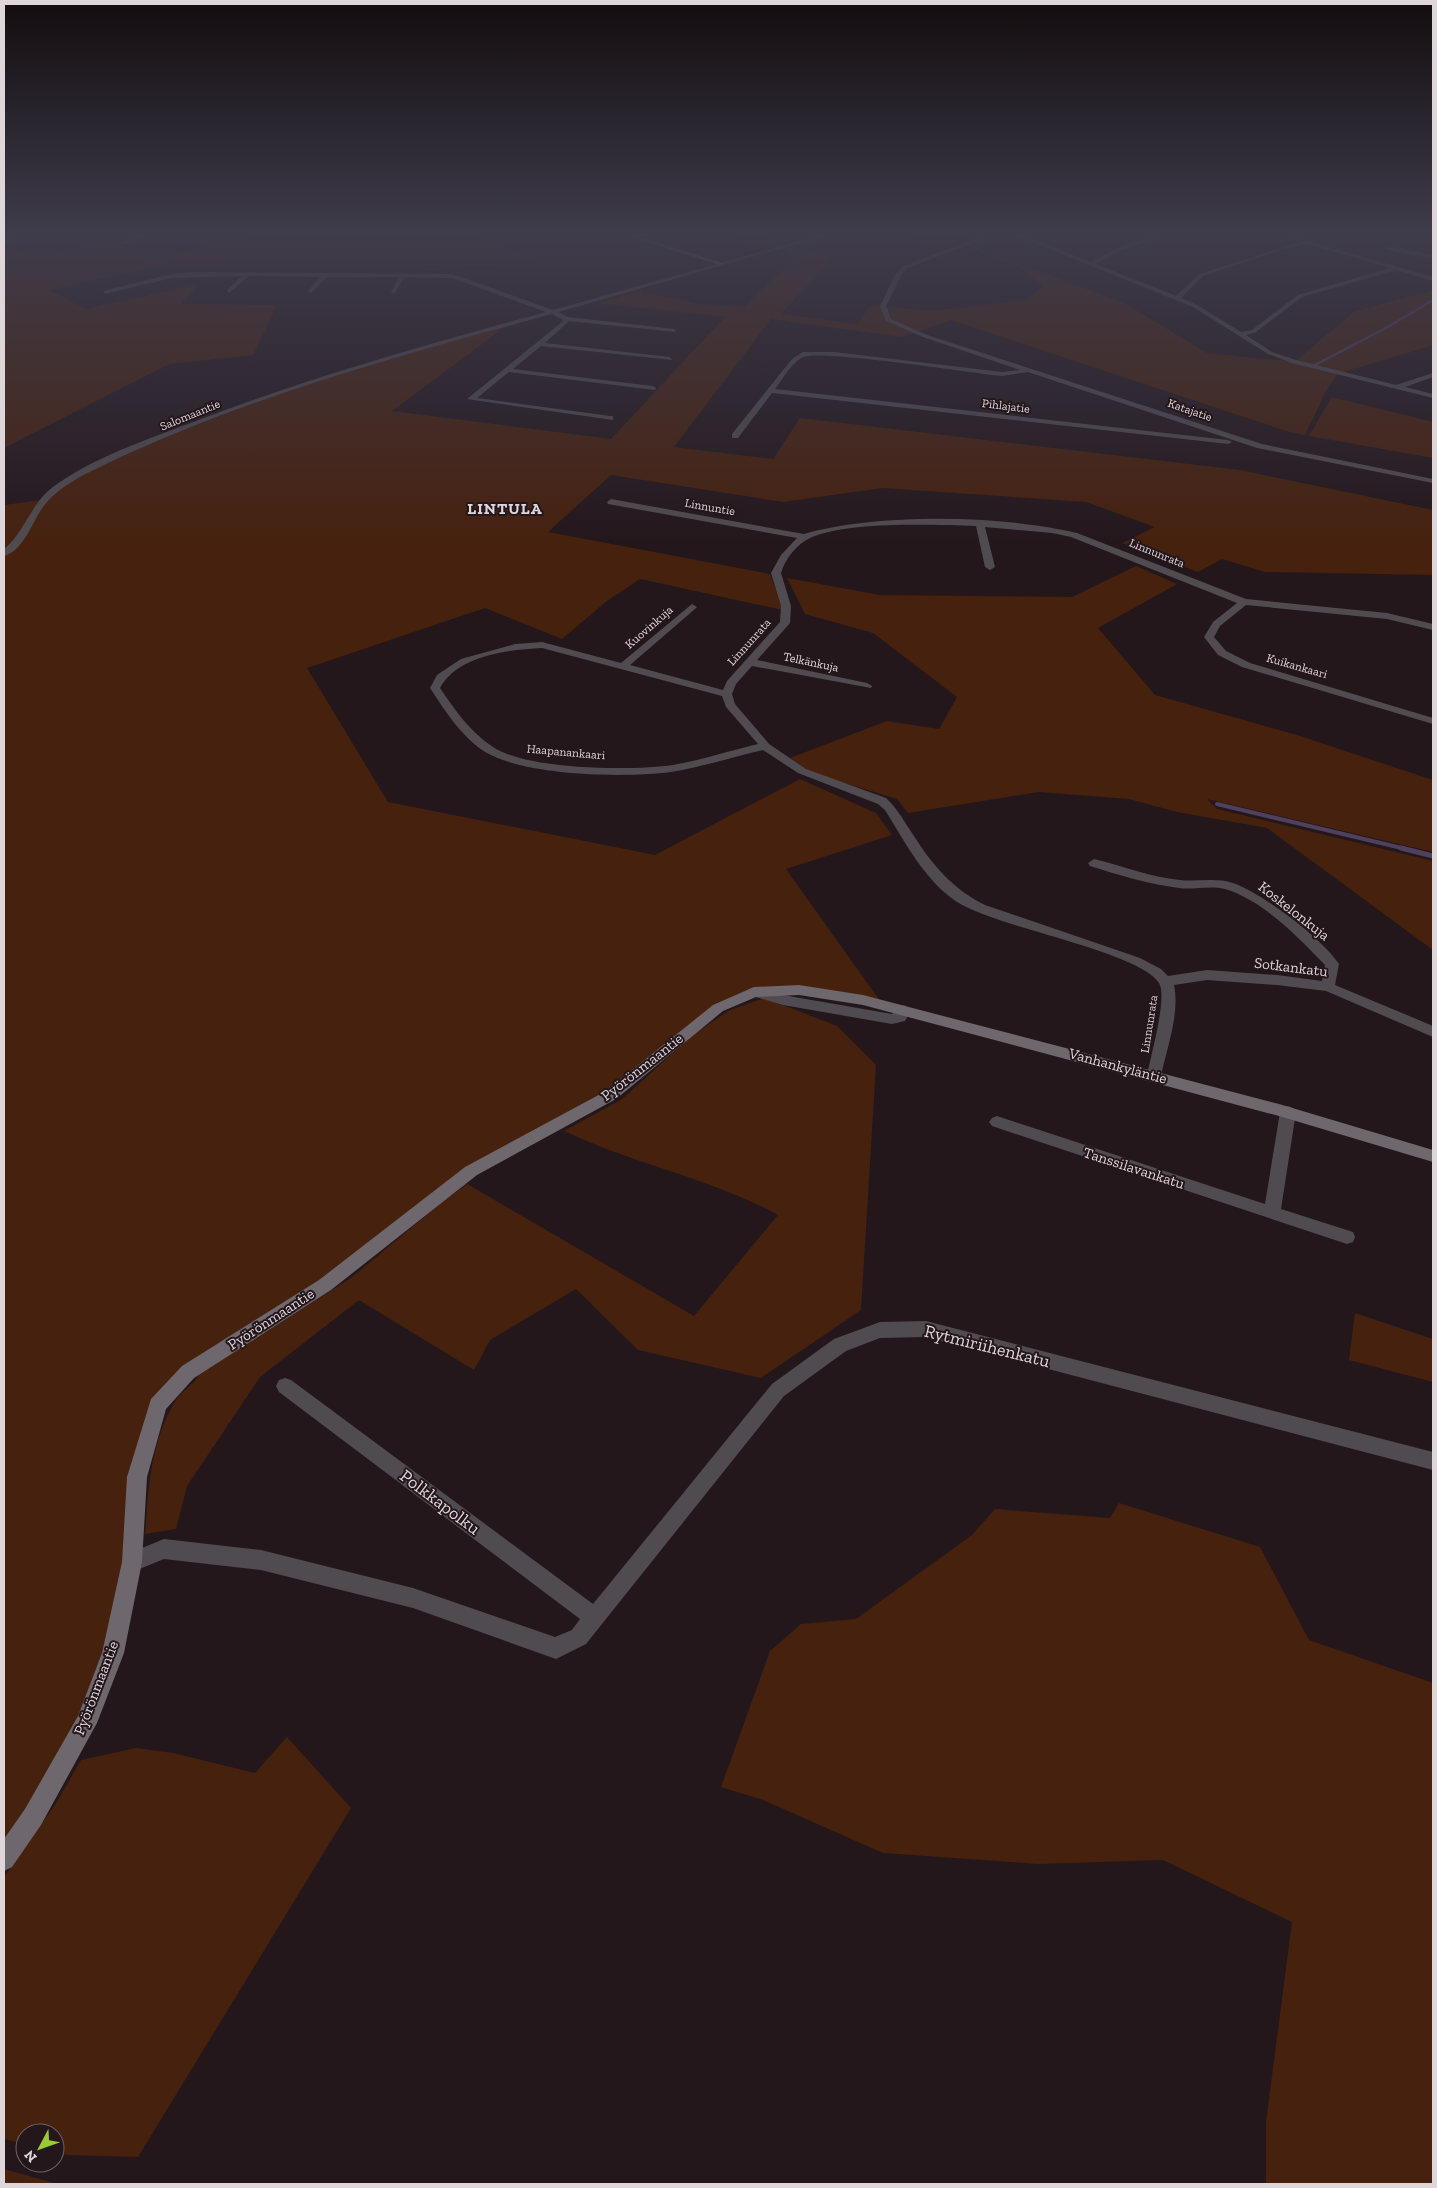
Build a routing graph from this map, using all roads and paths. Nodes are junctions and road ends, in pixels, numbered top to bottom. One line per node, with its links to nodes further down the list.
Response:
1 (452, 338): 21 (street, Salomaantie)
2 (547, 338): 5 (street)
3 (934, 338): 7 (street, Katajatie)
4 (1248, 338): 10 (street)
5 (540, 344): 6 (street); 8 (street)
6 (670, 360)
7 (1028, 369): 12 (street); 16 (street, Katajatie)
8 (508, 370): 11 (street); 14 (street)
9 (1433, 375): 10 (street)
10 (1397, 387): 13 (street)
11 (652, 388)
12 (772, 391): 15 (street); 16 (street, Pihlajatie)
13 (1433, 396)
14 (610, 418)
15 (735, 436)
16 (1236, 439): 17 (street, Katajatie)
17 (1433, 481)
18 (611, 502): 20 (street, Linnuntie)
19 (980, 525): 20 (street, Linnunrata); 22 (street); 23 (street, Linnunrata)
20 (805, 537): 26 (street, Linnunrata)
21 (4, 554)
22 (990, 567)
23 (1244, 602): 25 (street, Linnunrata); 30 (street, Kuikankaari)
24 (692, 607): 27 (street, Kuovinkuja)
25 (1433, 627)
26 (750, 662): 28 (street, Telkänkuja); 29 (street, Linnunrata)
27 (622, 666): 29 (street, Haapanankaari); 31 (street, Haapanankaari)
28 (867, 686)
29 (727, 694): 31 (street, Linnunrata)
30 (1433, 721)
31 (765, 746): 33 (street, Linnunrata)
32 (1094, 863): 34 (street, Koskelonkuja)
33 (1167, 981): 34 (street, Sotkankatu); 39 (street, Linnunrata)
34 (1328, 987): 38 (street, Sotkankatu)
35 (799, 990): 36 (street, Pyörönmaantie); 37 (street, Vanhankyläntie)
36 (754, 992): 37 (street); 47 (street, Pyörönmaantie)
37 (904, 1010): 39 (street, Vanhankyläntie)
38 (1433, 1032)
39 (1154, 1076): 40 (street, Vanhankyläntie)
40 (1288, 1112): 42 (street, Vanhankyläntie); 43 (street)
41 (997, 1122): 43 (street, Tanssilavankatu)
42 (1433, 1156)
43 (1272, 1214): 44 (street, Tanssilavankatu)
44 (1347, 1237)
45 (286, 1386): 48 (street, Polkkapolku)
46 (1433, 1462): 48 (street, Rytmiriihenkatu)
47 (132, 1562): 48 (street, Rytmiriihenkatu); 49 (street, Pyörönmaantie)
48 (595, 1618)
49 (4, 1859)

